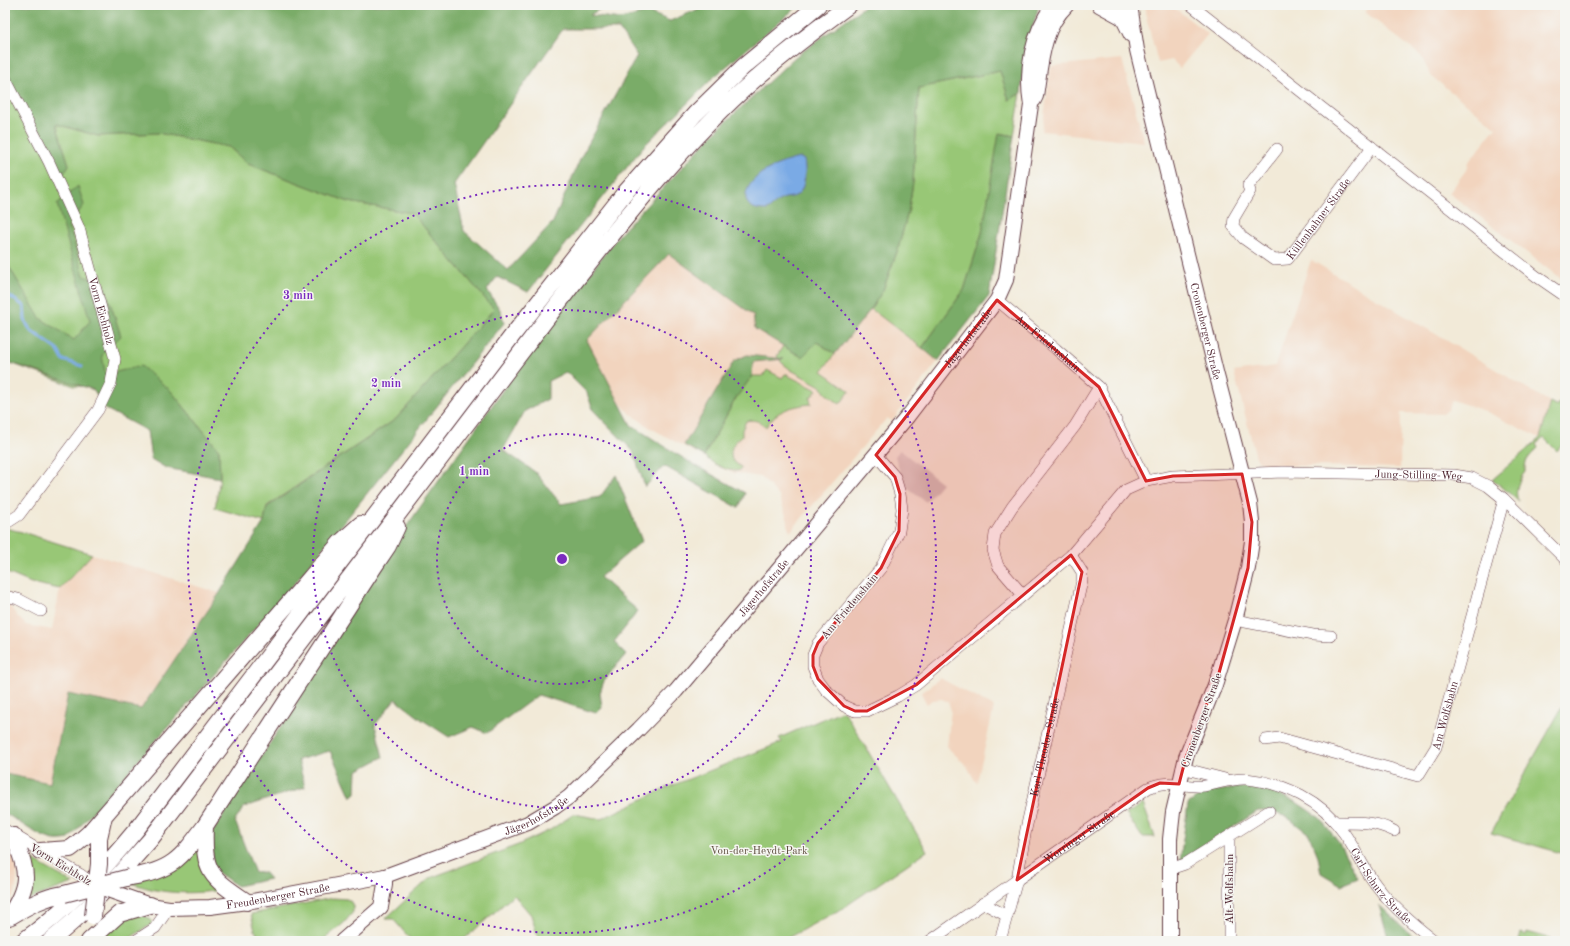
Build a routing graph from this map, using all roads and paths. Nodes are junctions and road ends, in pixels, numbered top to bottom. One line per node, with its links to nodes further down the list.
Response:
1 (818, 5): 18 (highway)
2 (849, 5): 20 (highway)
3 (1053, 5): 9 (main road, Jägerhofstraße)
4 (1067, 5): 9 (main road, Jägerhofstraße)
5 (1099, 5): 7 (main road)
6 (1190, 5): 10 (street)
7 (1127, 9): 16 (main road, Cronenberger Straße)
8 (5, 78): 21 (street, Vorm Eichholz)
9 (1030, 105): 13 (main road, Jägerhofstraße)
10 (1372, 147): 11 (street, Küllenhahner Straße); 12 (street)
11 (1277, 149)
12 (1565, 296)
13 (997, 300): 14 (street, Am Friedenshain); 15 (main road, Jägerhofstraße)
14 (1099, 387): 17 (street, Am Friedenshain); 24 (street)
15 (876, 455): 24 (street, Am Friedenshain); 42 (main road, Jägerhofstraße)
16 (1242, 474): 17 (street, Am Friedenshain); 19 (street, Jung-Stilling-Weg); 27 (main road, Cronenberger Straße)
17 (1146, 481): 22 (street, Am Friedenshain)
18 (390, 497): 34 (highway); 51 (highway)
19 (1504, 499): 23 (street, Jung-Stilling-Weg); 29 (street, Am Wolfshahn)
20 (408, 502): 36 (highway); 52 (highway)
21 (5, 524)
22 (1071, 555): 24 (street, Am Friedenshain); 43 (street, Karl-Theodor-Straße)
23 (1565, 559)
24 (1023, 595)
25 (5, 596): 26 (street)
26 (41, 611)
27 (1235, 620): 28 (street); 30 (main road, Cronenberger Straße)
28 (1331, 636)
29 (1265, 740)
30 (1182, 768): 31 (street, Carl-Schurz-Straße); 32 (main road, Cronenberger Straße)
31 (1230, 780): 32 (street, Carl-Schurz-Straße); 35 (street, Carl-Schurz-Straße)
32 (1179, 784): 41 (main road, Cronenberger Straße); 43 (street, Worringer Straße)
33 (1269, 811): 39 (street, Alt-Wolfshahn)
34 (104, 814): 40 (highway); 44 (highway, bridge)
35 (1335, 822): 37 (street); 60 (street, Carl-Schurz-Straße)
36 (205, 826): 44 (highway, bridge); 45 (highway)
37 (1394, 831)
38 (10, 833): 40 (street, Vorm Eichholz); 50 (highway)
39 (1229, 837): 41 (street, Alt-Wolfshahn); 59 (street, Alt-Wolfshahn)
40 (40, 852): 44 (street, Vorm Eichholz, bridge)
41 (1170, 869): 58 (main road, Cronenberger Straße)
42 (385, 876): 45 (main road, Freudenberger Straße); 55 (main road)
43 (1017, 880): 46 (street, Worringer Straße); 49 (street, Karl-Theodor-Straße)
44 (96, 886): 47 (main road, Freudenberger Straße, bridge); 50 (highway, bridge); 53 (highway, bridge)
45 (247, 902): 48 (main road, Freudenberger Straße)
46 (983, 903): 49 (street); 56 (street, Worringer Straße)
47 (150, 905): 48 (main road, Freudenberger Straße); 53 (highway)
48 (169, 908): 54 (street)
49 (1007, 916): 57 (street, Karl-Theodor-Straße)
50 (7, 918)
51 (23, 941)
52 (50, 941)
53 (88, 941)
54 (135, 941)
55 (342, 941)
56 (930, 941)
57 (1000, 941)
58 (1170, 941)
59 (1229, 941)
60 (1435, 941)

